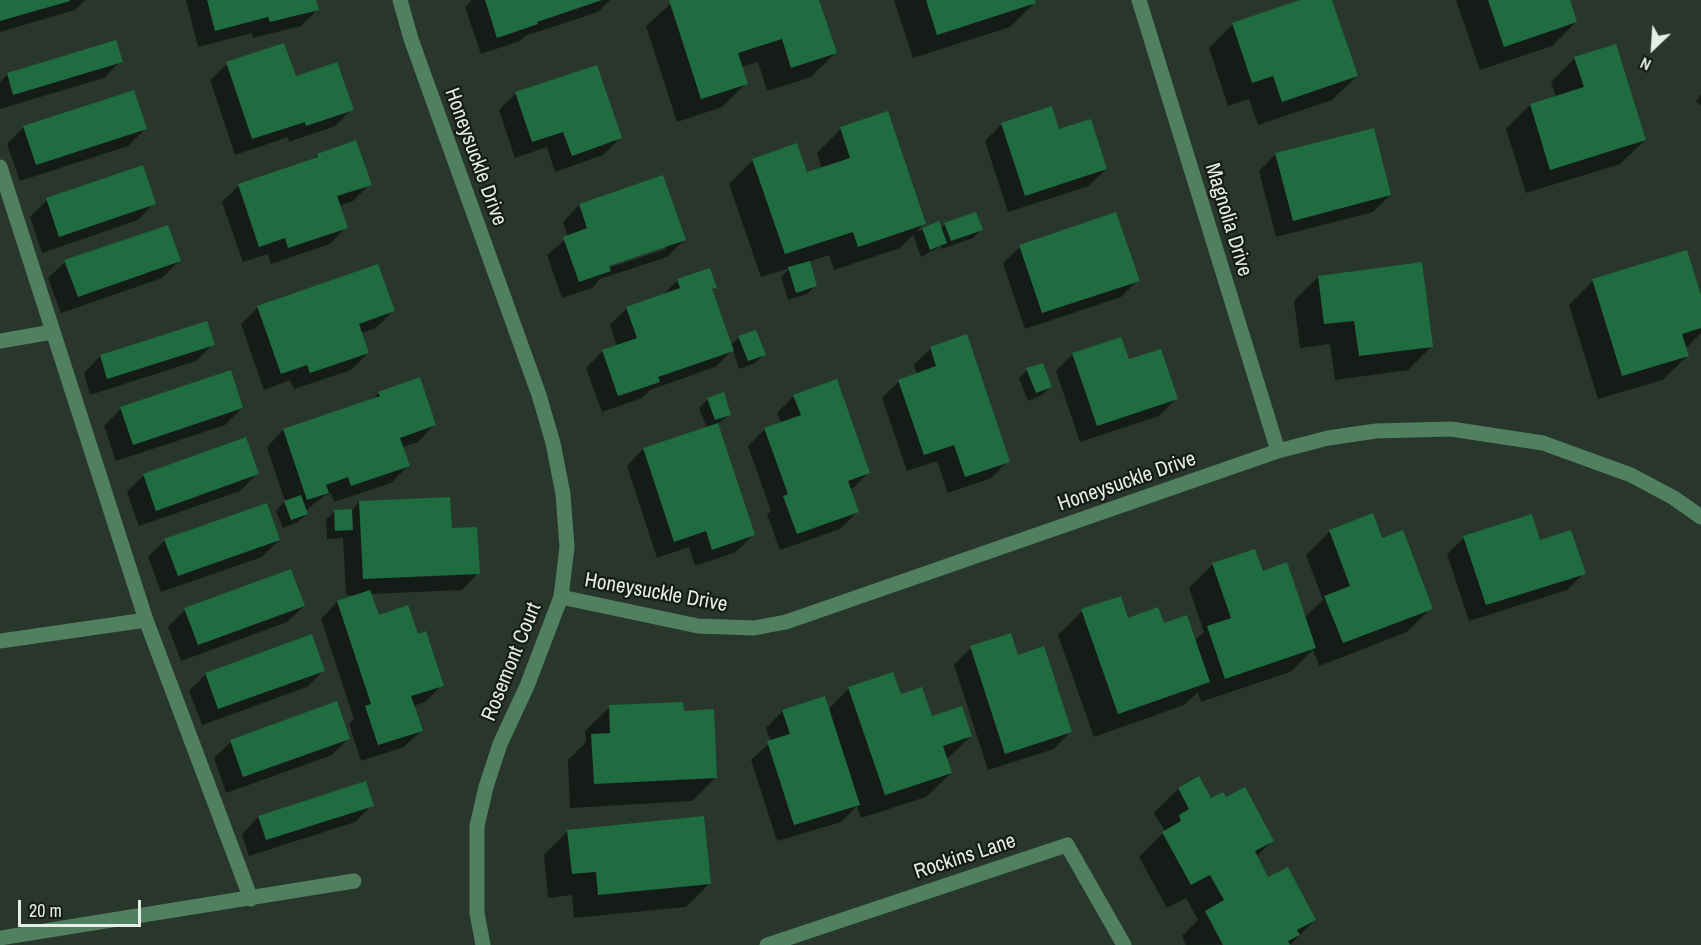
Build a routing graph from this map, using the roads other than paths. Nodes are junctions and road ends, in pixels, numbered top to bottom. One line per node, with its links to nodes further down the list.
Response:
1 (400, 0): 6 (street, Honeysuckle Drive)
2 (1139, 0): 7 (street, Magnolia Drive)
3 (0, 167): 4 (street)
4 (52, 332): 5 (street); 10 (street)
5 (0, 341)
6 (539, 395): 9 (street, Rosemont Court)
7 (1278, 451): 8 (street, Honeysuckle Drive); 9 (street, Honeysuckle Drive)
8 (1701, 517)
9 (561, 597): 15 (street, Rosemont Court)
10 (146, 620): 11 (street); 13 (street)
11 (0, 641)
12 (354, 881): 13 (street)
13 (251, 899): 14 (street)
14 (0, 938)
15 (483, 945)
16 (766, 945): 17 (street, Rockins Lane)
17 (1124, 945)

